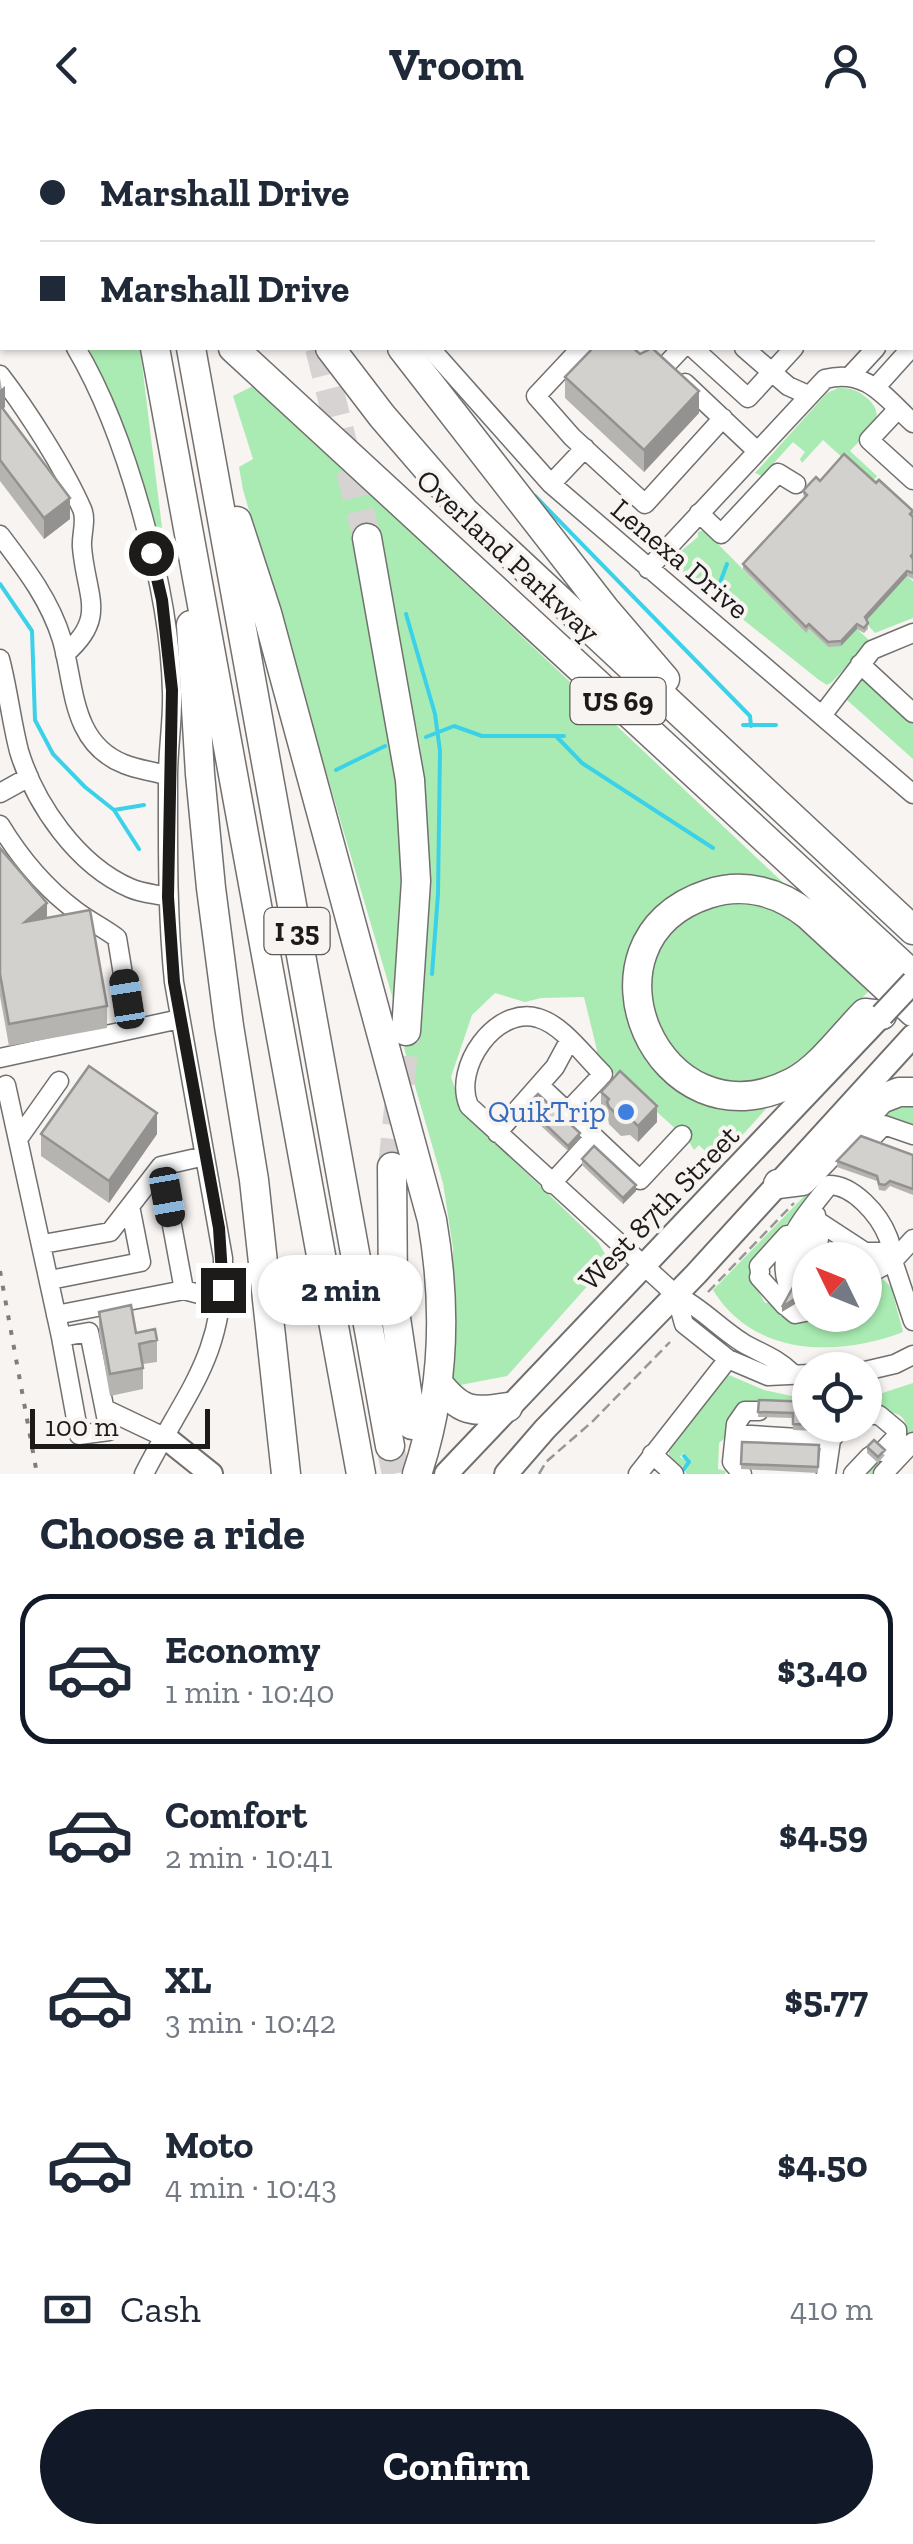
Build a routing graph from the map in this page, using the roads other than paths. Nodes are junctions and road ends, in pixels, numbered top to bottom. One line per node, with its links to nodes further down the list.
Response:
1 (77, 350): 43 (street)
2 (155, 350): 30 (highway, I 35)
3 (191, 350): 21 (highway, I 35)
4 (236, 350): 51 (highway, Overland Parkway / US 69)
5 (332, 350): 44 (highway, US 69)
6 (404, 350): 44 (highway)
7 (432, 350): 28 (street, Lenexa Drive)
8 (579, 350): 24 (street)
9 (679, 350): 22 (street)
10 (695, 350): 15 (street)
11 (746, 350): 15 (street)
12 (792, 350): 15 (street)
13 (874, 350): 17 (street)
14 (908, 350): 18 (street)
15 (771, 372): 19 (street)
16 (0, 375): 37 (street)
17 (851, 375): 18 (street); 19 (street)
18 (875, 388): 20 (street)
19 (808, 394): 25 (street)
20 (898, 409): 23 (street); 27 (street)
21 (203, 416): 105 (highway); 116 (highway, I 35)
22 (723, 418): 24 (street); 25 (street)
23 (913, 423)
24 (585, 448): 28 (street)
25 (757, 450): 26 (street)
26 (736, 473): 31 (street); 32 (street)
27 (913, 480)
28 (551, 484): 35 (street, Lenexa Drive)
29 (796, 484): 31 (street)
30 (183, 494): 119 (highway); 122 (highway, I 35)
31 (758, 494): 32 (street)
32 (698, 513): 35 (street)
33 (0, 535): 37 (street)
34 (367, 538): 56 (highway)
35 (648, 568): 41 (street, Lenexa Drive)
36 (913, 633): 39 (street)
37 (65, 654): 43 (street)
38 (0, 659): 42 (street)
39 (860, 664): 40 (street); 41 (street)
40 (913, 713)
41 (823, 714): 47 (street, Lenexa Drive)
42 (8, 744): 45 (street)
43 (168, 776): 49 (street)
44 (747, 776): 50 (highway, US 69)
45 (29, 777): 46 (street); 49 (street)
46 (0, 793)
47 (913, 794)
48 (0, 826): 55 (street)
49 (168, 897): 54 (street)
50 (913, 930)
51 (913, 979): 53 (main road, West 87th Street, bridge)
52 (913, 1012): 53 (highway)
53 (882, 1015): 87 (main road, West 87th Street)
54 (180, 1019): 55 (street); 71 (street)
55 (132, 1029): 59 (street)
56 (406, 1031)
57 (911, 1039): 76 (main road)
58 (569, 1041): 62 (street); 64 (street); 65 (street)
59 (0, 1058)
60 (59, 1081): 69 (street)
61 (6, 1085): 69 (street)
62 (538, 1086): 64 (street); 65 (street)
63 (913, 1092): 76 (highway)
64 (567, 1112): 68 (street)
65 (496, 1134): 75 (street)
66 (682, 1135): 68 (street)
67 (913, 1135): 70 (street)
68 (594, 1137): 75 (street)
69 (18, 1139): 83 (street)
70 (867, 1143)
71 (205, 1156): 72 (street); 94 (street)
72 (161, 1166): 78 (street); 90 (street)
73 (392, 1167): 110 (highway)
74 (844, 1169): 77 (street)
75 (551, 1184): 87 (street)
76 (778, 1184): 92 (main road)
77 (829, 1185): 79 (street); 84 (street)
78 (130, 1206): 83 (street); 85 (street)
79 (815, 1212): 81 (street); 82 (street); 84 (street); 89 (street); 91 (street)
80 (913, 1239): 84 (street)
81 (810, 1242)
82 (819, 1242)
83 (42, 1244): 88 (street)
84 (892, 1257): 86 (street); 97 (street)
85 (141, 1262): 88 (street); 93 (street)
86 (882, 1264)
87 (644, 1268): 92 (street); 106 (main road, West 87th Street)
88 (50, 1280): 96 (street)
89 (792, 1281)
90 (184, 1290): 93 (street); 94 (street)
91 (792, 1292)
92 (676, 1296): 101 (street); 102 (street); 125 (main road)
93 (149, 1297): 95 (street)
94 (222, 1300): 113 (street)
95 (84, 1310): 96 (street); 98 (street)
96 (56, 1315): 99 (street)
97 (913, 1321)
98 (89, 1332): 99 (street); 107 (street)
99 (61, 1337): 107 (street)
100 (913, 1355): 103 (street)
101 (728, 1359): 104 (street); 117 (street)
102 (792, 1367)
103 (882, 1367)
104 (792, 1373)
105 (438, 1383): 106 (highway); 123 (highway)
106 (508, 1406): 124 (main road, West 87th Street)
107 (105, 1409): 113 (street)
108 (759, 1411): 112 (street)
109 (882, 1418): 118 (street)
110 (412, 1425)
111 (792, 1433): 112 (street)
112 (735, 1434): 128 (street)
113 (166, 1438): 120 (street); 121 (main road)
114 (834, 1442): 129 (street)
115 (913, 1442): 118 (street)
116 (390, 1446)
117 (652, 1454): 126 (street); 127 (street)
118 (875, 1461): 130 (street)
119 (286, 1473)
120 (144, 1474)
121 (211, 1474)
122 (361, 1474)
123 (417, 1474)
124 (446, 1474)
125 (506, 1474)
126 (638, 1474)
127 (674, 1474)
128 (742, 1474)
129 (826, 1474)
130 (853, 1474)

